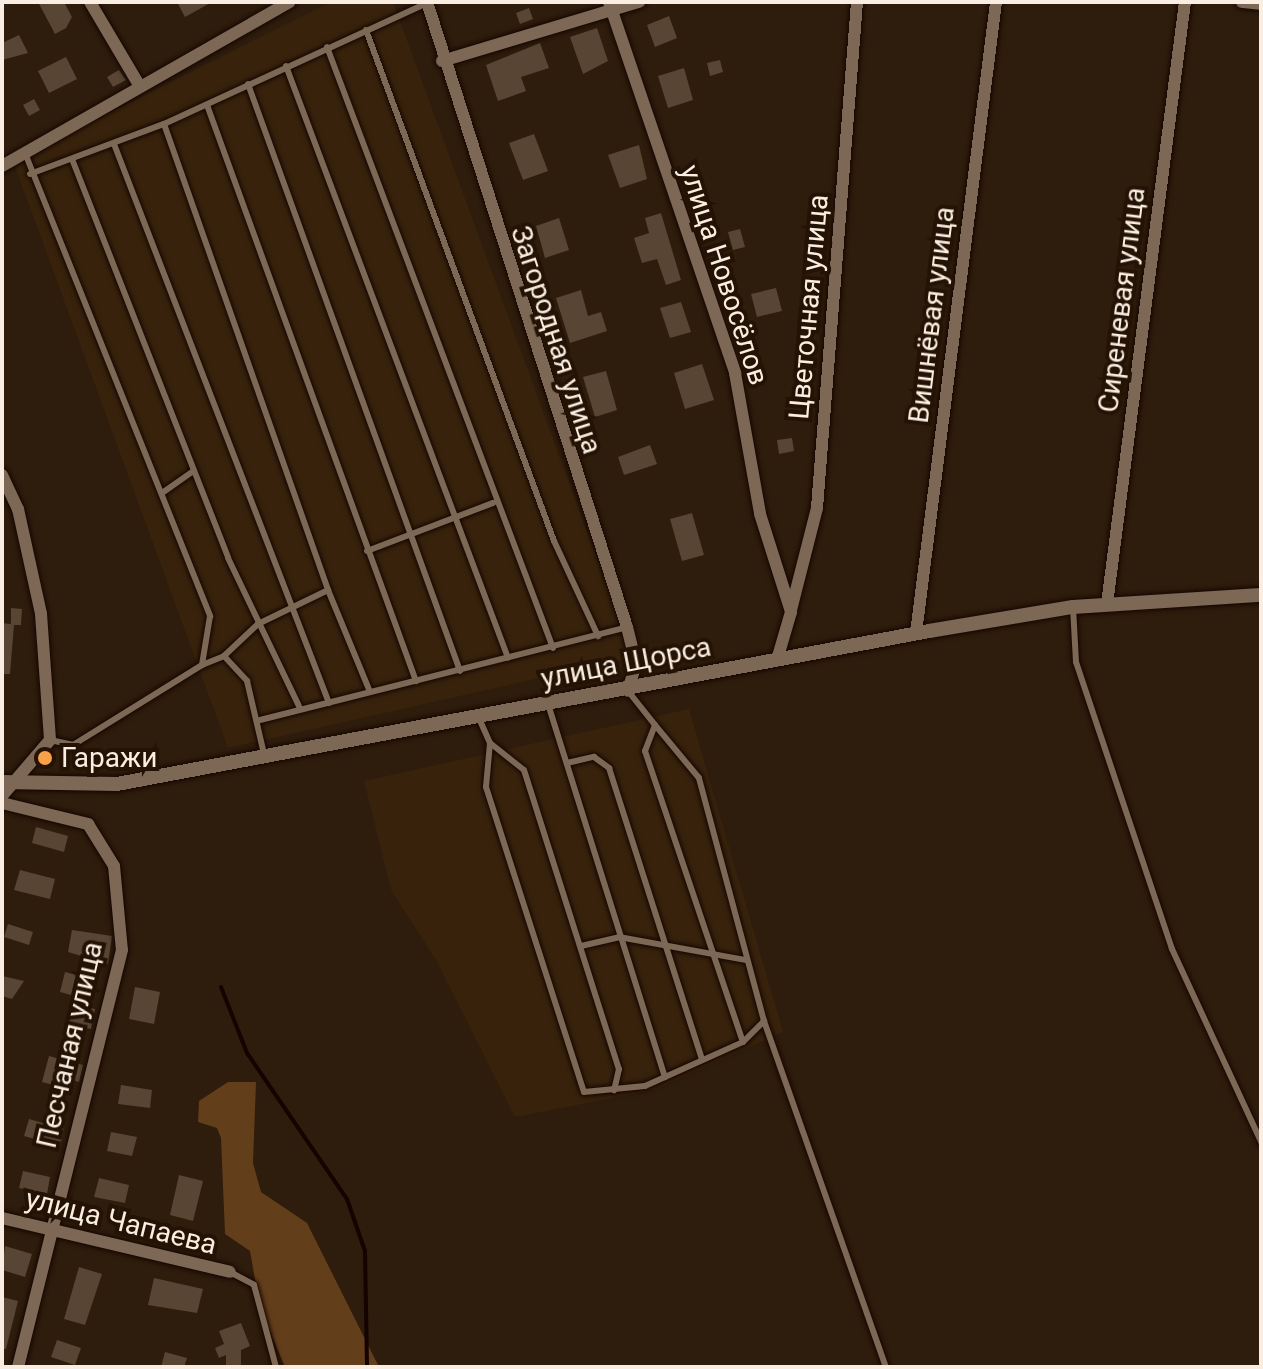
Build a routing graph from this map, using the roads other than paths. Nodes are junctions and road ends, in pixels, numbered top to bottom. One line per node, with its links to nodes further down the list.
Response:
1 (90, 2): 16 (street)
2 (428, 2): 11 (lane); 13 (street, Загородная улица)
3 (639, 2): 10 (street)
4 (857, 2): 36 (street, Цветочная улица)
5 (996, 2): 39 (street, Вишнёвая улица)
6 (1185, 2): 33 (street, Сиреневая улица)
7 (1242, 2): 9 (street)
8 (281, 4): 16 (street)
9 (1261, 4)
10 (609, 6): 13 (street); 36 (street, улица Новосёлов)
11 (366, 30): 12 (lane); 40 (lane)
12 (327, 47): 14 (lane); 27 (lane)
13 (442, 61): 38 (street, Загородная улица)
14 (286, 66): 15 (lane); 28 (lane)
15 (248, 84): 17 (lane); 29 (lane)
16 (139, 85): 20 (street)
17 (207, 105): 18 (lane); 30 (lane)
18 (164, 124): 19 (lane); 31 (lane)
19 (114, 144): 21 (lane); 34 (lane)
20 (24, 149): 22 (street); 23 (lane)
21 (72, 159): 23 (lane); 24 (lane)
22 (2, 166)
23 (30, 174): 26 (lane)
24 (194, 471): 26 (lane); 37 (lane)
25 (2, 475): 56 (street)
26 (162, 493): 45 (lane)
27 (493, 503): 28 (lane); 41 (lane)
28 (452, 521): 29 (lane); 43 (lane)
29 (411, 538): 30 (lane); 46 (lane)
30 (367, 551): 47 (lane)
31 (328, 590): 34 (lane); 49 (lane)
32 (1261, 595): 33 (street, улица Щорса)
33 (1107, 604): 35 (street, улица Щорса)
34 (289, 607): 37 (lane); 50 (lane)
35 (1073, 607): 39 (street, улица Щорса); 72 (lane)
36 (791, 612): 44 (street)
37 (258, 624): 42 (lane); 52 (lane)
38 (627, 627): 40 (lane); 48 (street, Загородная улица)
39 (916, 633): 44 (street, улица Щорса)
40 (598, 636): 41 (lane)
41 (553, 648): 43 (lane)
42 (224, 656): 45 (lane); 54 (lane)
43 (508, 658): 46 (lane)
44 (777, 660): 48 (street, улица Щорса)
45 (202, 665): 56 (lane)
46 (460, 671): 47 (lane)
47 (416, 681): 49 (lane)
48 (628, 691): 51 (street, улица Щорса); 55 (lane)
49 (370, 692): 50 (lane)
50 (329, 703): 52 (lane)
51 (548, 704): 53 (street, улица Щорса); 59 (lane)
52 (299, 706): 54 (lane)
53 (478, 716): 57 (lane); 58 (street, улица Щорса)
54 (260, 720): 58 (lane)
55 (655, 725): 65 (lane); 66 (lane)
56 (50, 740): 60 (street)
57 (490, 743): 64 (lane); 71 (lane)
58 (264, 754): 60 (street, улица Щорса)
59 (567, 763): 62 (lane); 63 (lane)
60 (3, 787)
61 (2, 803): 74 (street, Песчаная улица)
62 (619, 937): 63 (lane); 64 (lane); 70 (lane)
63 (665, 943): 65 (lane); 69 (lane)
64 (581, 946): 71 (lane)
65 (710, 953): 66 (lane); 68 (lane)
66 (745, 960): 67 (lane)
67 (764, 1021): 68 (lane); 78 (lane)
68 (743, 1042): 69 (lane)
69 (702, 1060): 70 (lane)
70 (665, 1077): 71 (lane)
71 (614, 1090)
72 (1261, 1142)
73 (2, 1218): 74 (street, улица Чапаева)
74 (51, 1230): 75 (street, улица Чапаева); 76 (street, Песчаная улица)
75 (230, 1272): 77 (lane)
76 (18, 1367)
77 (276, 1367)
78 (886, 1367)

